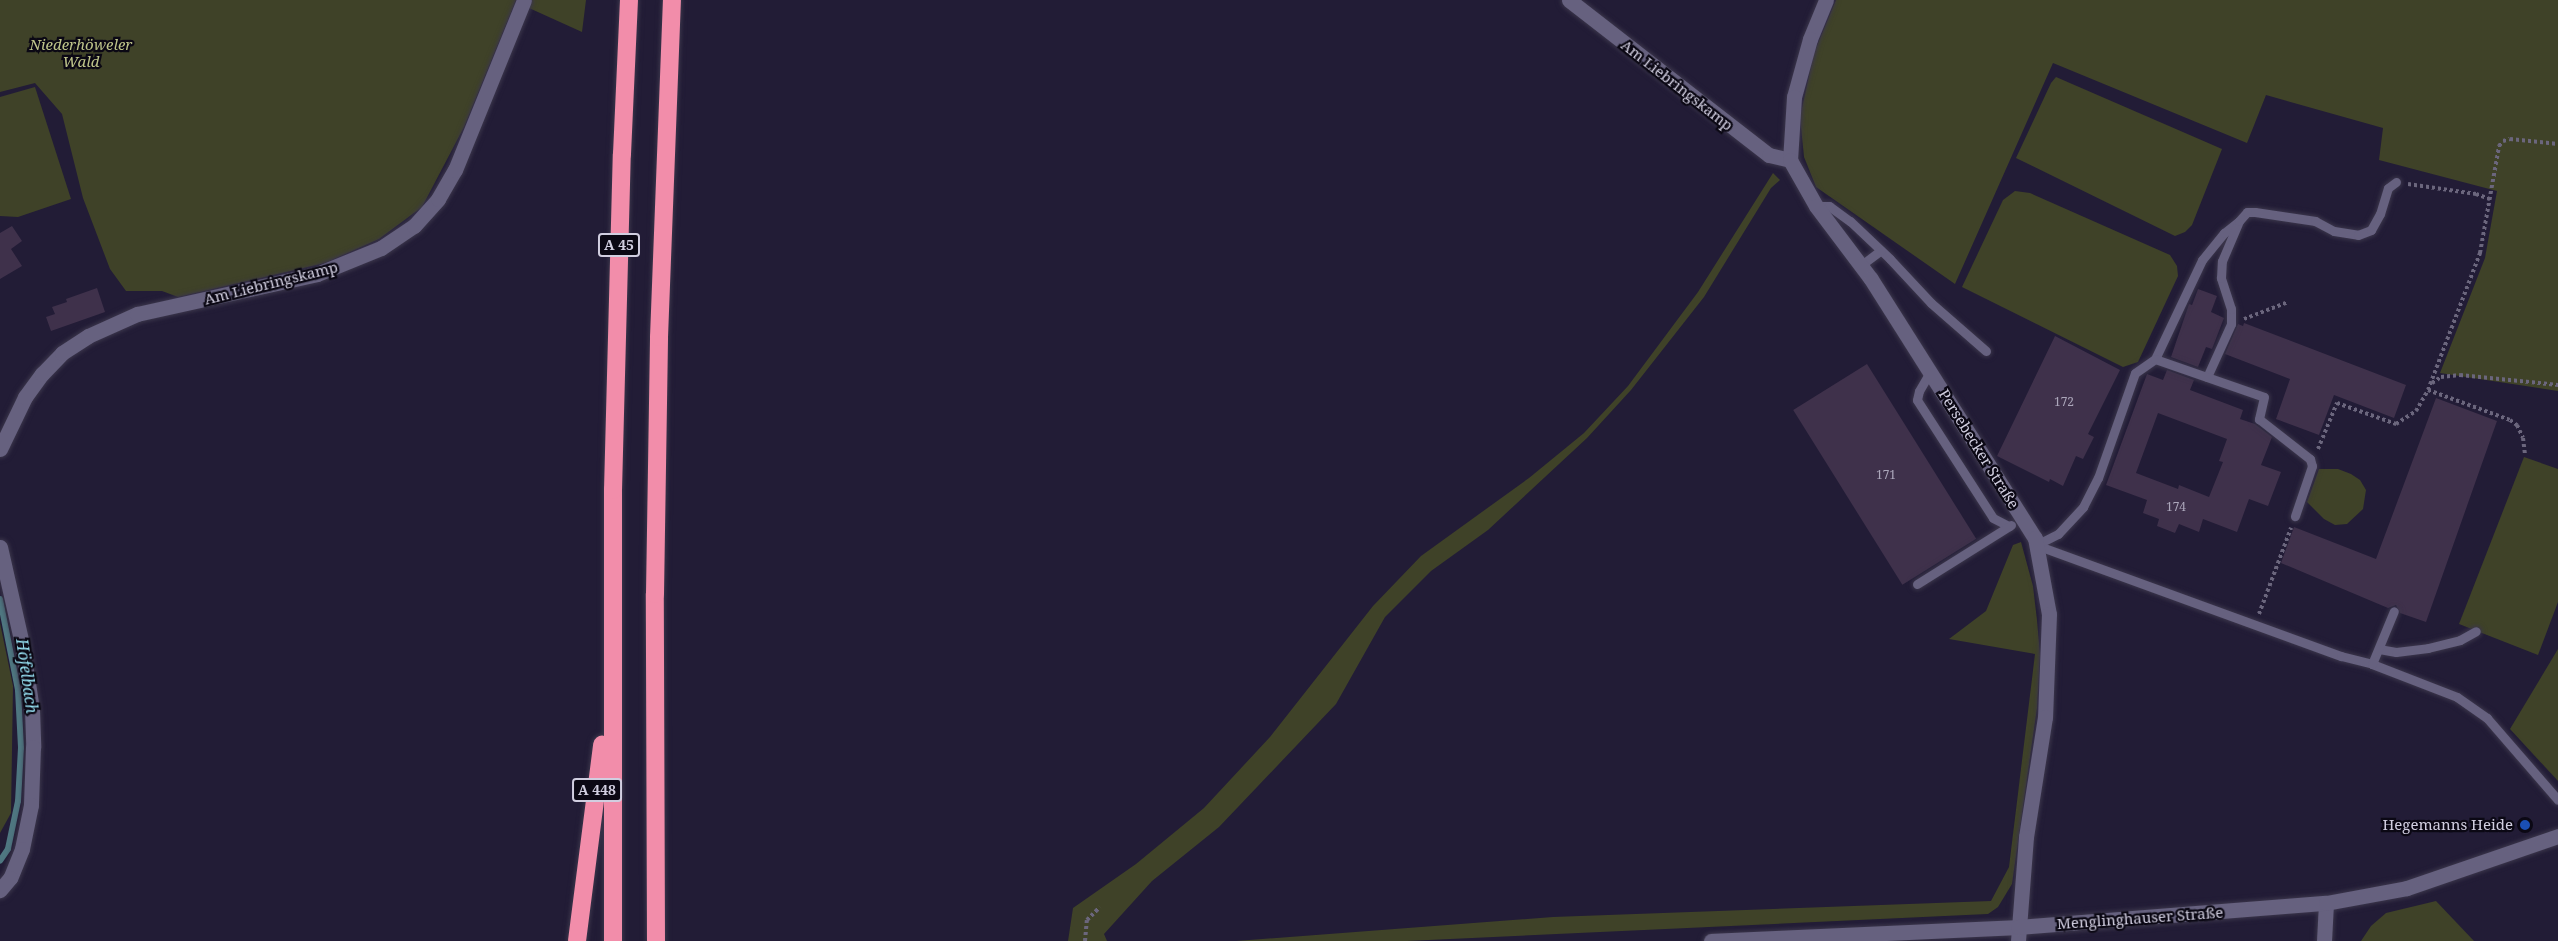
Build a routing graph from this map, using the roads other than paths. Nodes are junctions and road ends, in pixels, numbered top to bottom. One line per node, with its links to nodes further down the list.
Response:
1 (524, 0): 16 (street, Am Liebringskamp)
2 (629, 0): 24 (highway, A 45)
3 (672, 0): 36 (highway, A 45)
4 (1569, 0): 6 (street, Am Liebringskamp)
5 (1826, 0): 6 (street)
6 (1790, 160): 8 (street, Persebecker Straße)
7 (2396, 182): 9 (lane)
8 (1816, 206): 10 (lane); 11 (street, Persebecker Straße)
9 (2239, 221): 13 (lane); 15 (lane)
10 (1881, 250): 11 (lane); 12 (lane)
11 (1860, 266): 14 (street, Persebecker Straße)
12 (1986, 351)
13 (2155, 359): 15 (lane); 19 (lane)
14 (1930, 372): 18 (street, Persebecker Straße); 18 (lane)
15 (2207, 377): 17 (lane)
16 (0, 449)
17 (2295, 516)
18 (2016, 522): 19 (street, Persebecker Straße); 21 (lane)
19 (2036, 545): 26 (lane); 32 (street, Persebecker Straße)
20 (0, 547): 30 (street)
21 (1917, 584)
22 (2394, 611): 25 (lane)
23 (2476, 631): 25 (lane)
24 (611, 639): 29 (highway, A 448); 35 (highway, A 45)
25 (2379, 649): 26 (lane)
26 (2372, 664): 27 (lane)
27 (2558, 800)
28 (2558, 836): 31 (street, Menglinghauser Straße)
29 (588, 864): 33 (highway, A 448); 34 (lane)
30 (0, 890)
31 (2326, 903): 32 (street, Menglinghauser Straße); 38 (street)
32 (2018, 934): 37 (street, Menglinghauser Straße)
33 (577, 941)
34 (582, 941)
35 (613, 941)
36 (656, 941)
37 (1711, 941)
38 (2324, 941)

